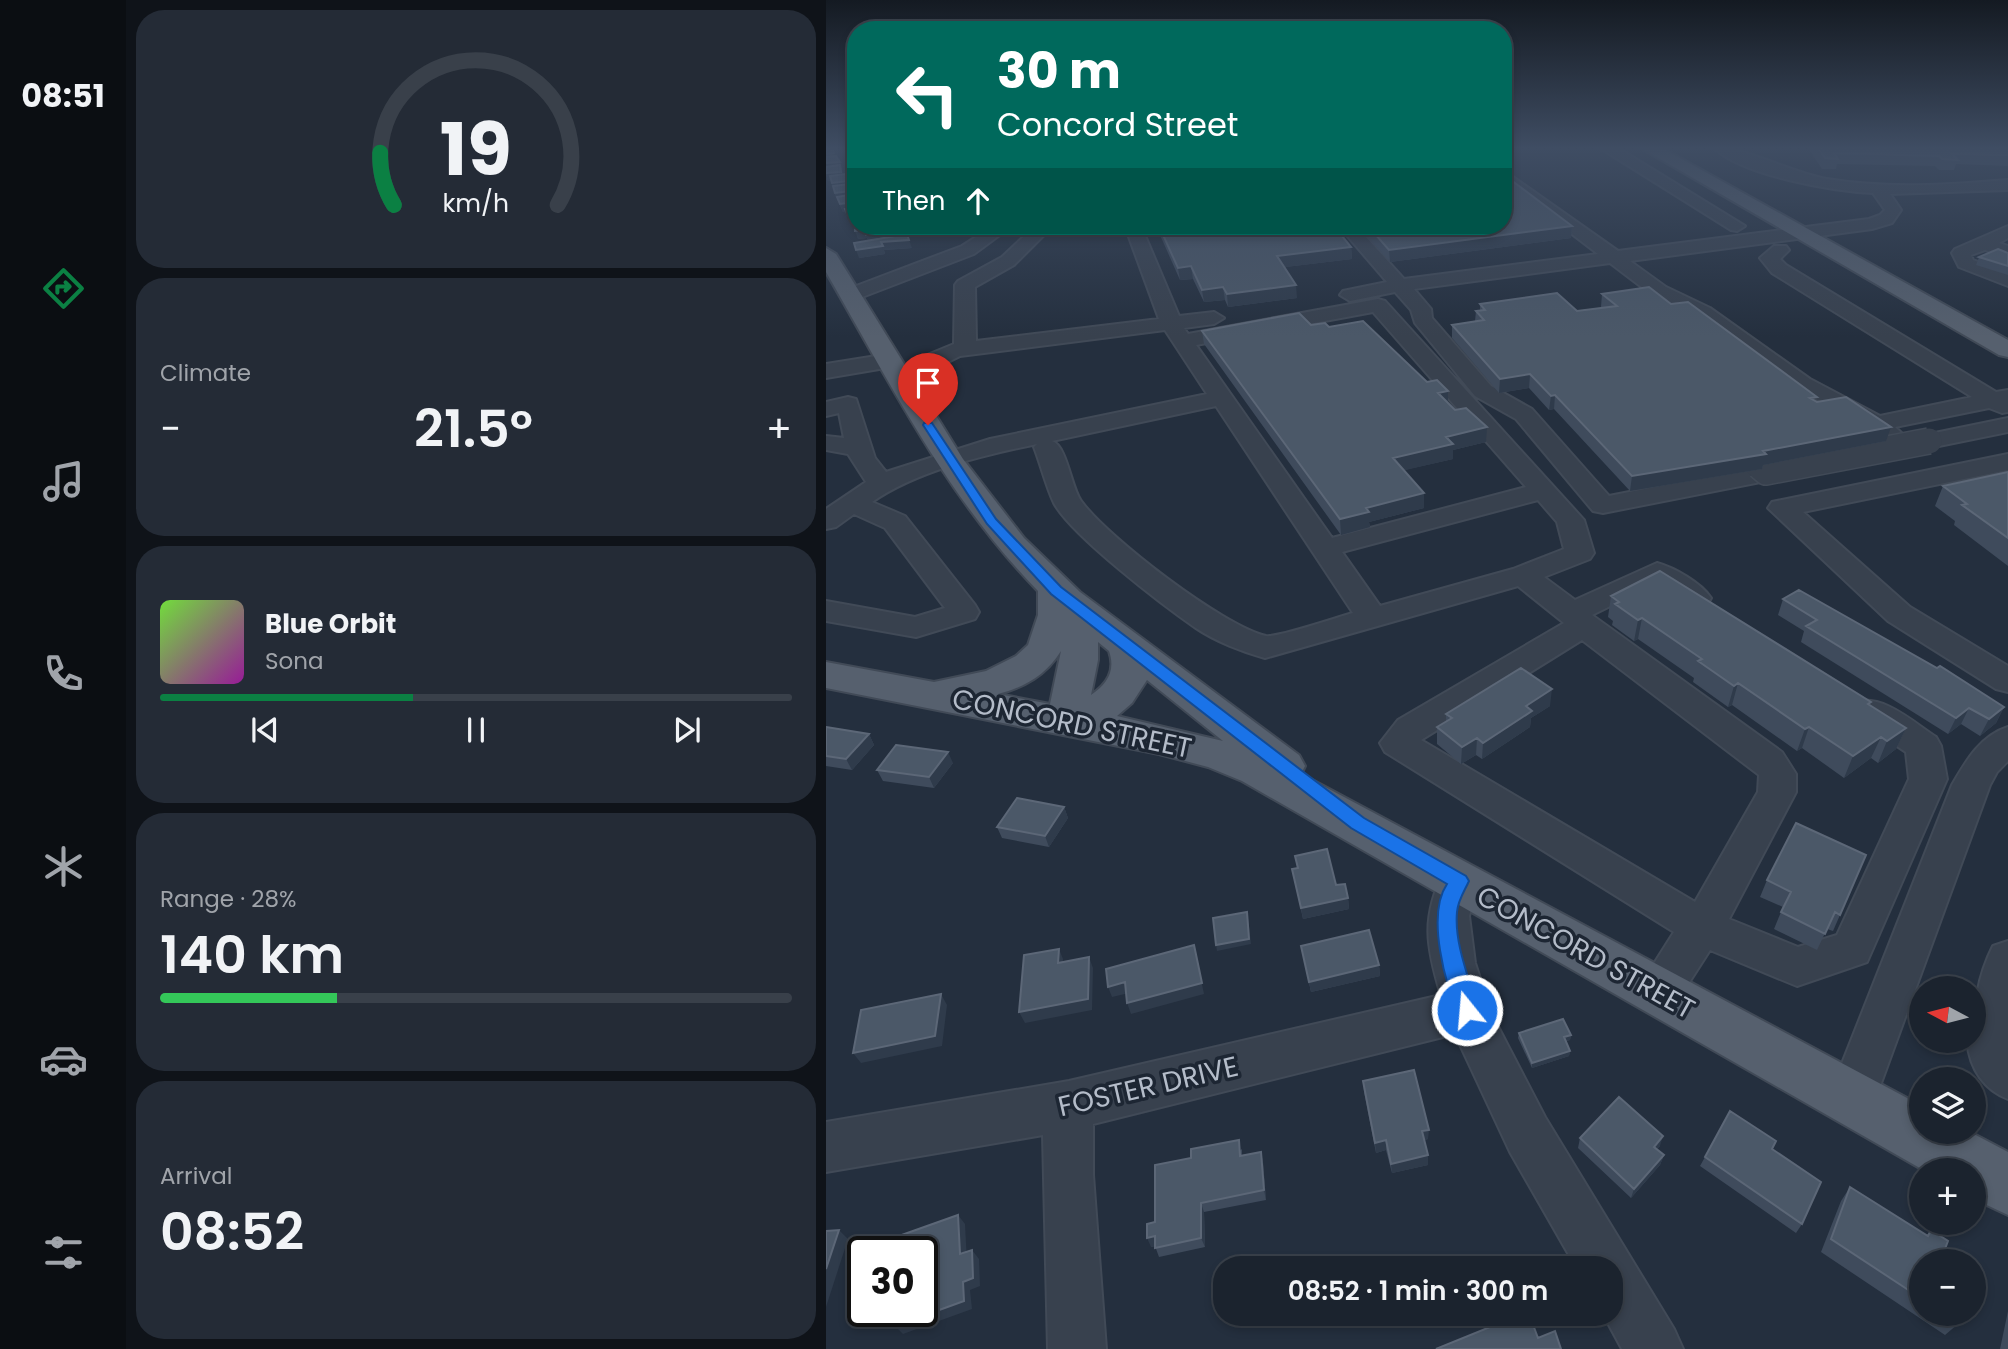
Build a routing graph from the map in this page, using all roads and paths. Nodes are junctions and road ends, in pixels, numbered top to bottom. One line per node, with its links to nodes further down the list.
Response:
1 (1552, 211): 13 (street)
2 (1712, 211): 13 (street)
3 (1768, 211): 12 (main road)
4 (1776, 211): 12 (main road)
5 (1890, 211): 12 (street)
6 (1904, 224): 12 (street)
7 (990, 235): 21 (street)
8 (1036, 235): 24 (street)
9 (1137, 235): 23 (street)
10 (1355, 235): 20 (street)
11 (1996, 237): 14 (street); 19 (street)
12 (1823, 240): 16 (street); 17 (street); 18 (street); 22 (main road); 25 (main road)
13 (1596, 244): 17 (street)
14 (2008, 252)
15 (826, 254): 21 (main road)
16 (1684, 256): 17 (street); 18 (street)
17 (1616, 258): 20 (street); 33 (street)
18 (1780, 260): 29 (street)
19 (2008, 280)
20 (1401, 285): 23 (street); 33 (street)
21 (850, 295): 26 (main road)
22 (2008, 330)
23 (1177, 331): 24 (street); 30 (street); 41 (street)
24 (965, 348): 28 (street)
25 (2008, 350)
26 (889, 361): 27 (street); 28 (main road)
27 (826, 372)
28 (907, 388): 39 (main road)
29 (2003, 403): 33 (street)
30 (1226, 404): 35 (street); 39 (street); 44 (street)
31 (826, 409): 36 (street)
32 (2008, 425): 37 (street, bridge)
33 (1877, 429)
34 (826, 443): 36 (street)
35 (1047, 447): 39 (street); 49 (street)
36 (857, 448): 40 (street)
37 (1751, 459)
38 (2008, 461): 53 (lane)
39 (950, 462): 40 (street); 46 (main road)
40 (883, 481): 42 (street)
41 (1543, 491): 44 (street); 45 (street)
42 (850, 502): 43 (street); 47 (street)
43 (826, 521)
44 (1325, 548): 49 (street)
45 (1523, 575): 49 (street); 50 (street)
46 (1056, 590): 51 (main road); 54 (main road); 56 (main road)
47 (826, 611)
48 (1726, 618): 50 (street)
49 (1373, 619)
50 (1578, 619): 60 (street); 60 (street)
51 (1126, 645): 56 (main road); 58 (main road)
52 (826, 675): 54 (main road, CONCORD STREET)
53 (2008, 681)
54 (916, 691): 56 (main road, CONCORD STREET)
55 (1842, 693): 60 (street)
56 (1072, 721): 58 (main road, CONCORD STREET)
57 (2008, 740): 65 (street)
58 (1357, 823): 59 (main road, CONCORD STREET)
59 (1459, 881): 62 (main road, CONCORD STREET); 63 (street)
60 (1701, 927): 62 (street)
61 (2008, 960): 64 (street)
62 (1658, 992): 65 (main road, CONCORD STREET)
63 (1467, 1010): 66 (street, FOSTER DRIVE); 69 (street)
64 (2008, 1076)
65 (1852, 1099): 68 (main road, CONCORD STREET)
66 (1068, 1105): 67 (street, FOSTER DRIVE); 71 (street)
67 (826, 1147)
68 (2008, 1185)
69 (1600, 1256)
70 (1623, 1295): 72 (street)
71 (1077, 1349)
72 (1654, 1349)

